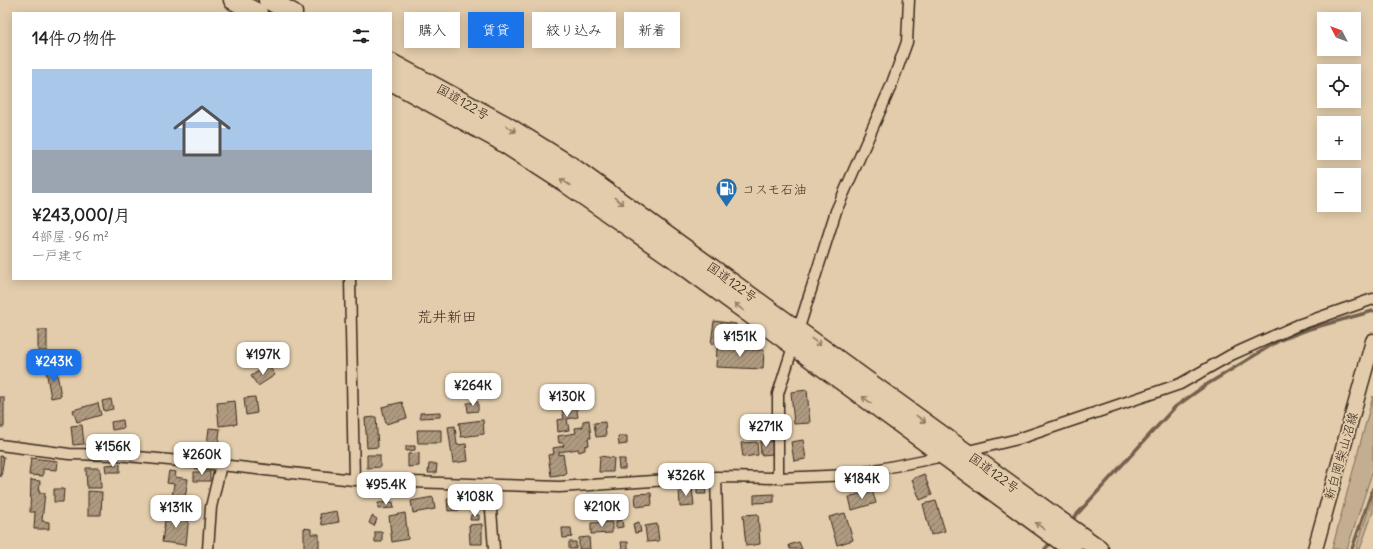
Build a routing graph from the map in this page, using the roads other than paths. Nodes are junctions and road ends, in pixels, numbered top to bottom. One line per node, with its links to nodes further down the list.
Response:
1 (233, 0): 4 (highway)
2 (268, 0): 5 (highway)
3 (909, 0): 10 (street)
4 (256, 12)
5 (291, 12)
6 (392, 64): 10 (highway, 国道122号, one-way to 10)
7 (392, 82): 12 (highway, 国道122号, one-way to 7)
8 (350, 280): 19 (street)
9 (1373, 299): 14 (street)
10 (798, 329): 12 (street); 14 (highway, 国道122号, one-way to 14)
11 (1373, 341): 26 (street, 新白岡柴山沼線)
12 (793, 347): 15 (highway, 国道122号, one-way to 12); 18 (street)
13 (0, 445): 16 (street)
14 (965, 452): 15 (street); 25 (highway, 国道122号)
15 (944, 456): 18 (street); 24 (highway, 国道122号, one-way to 15)
16 (221, 465): 19 (street); 21 (street)
17 (716, 477): 18 (street); 20 (street); 23 (street)
18 (778, 478)
19 (354, 480): 20 (street)
20 (489, 484): 22 (street)
21 (208, 549)
22 (494, 549)
23 (718, 549)
24 (1072, 549)
25 (1099, 549)
26 (1315, 549)

